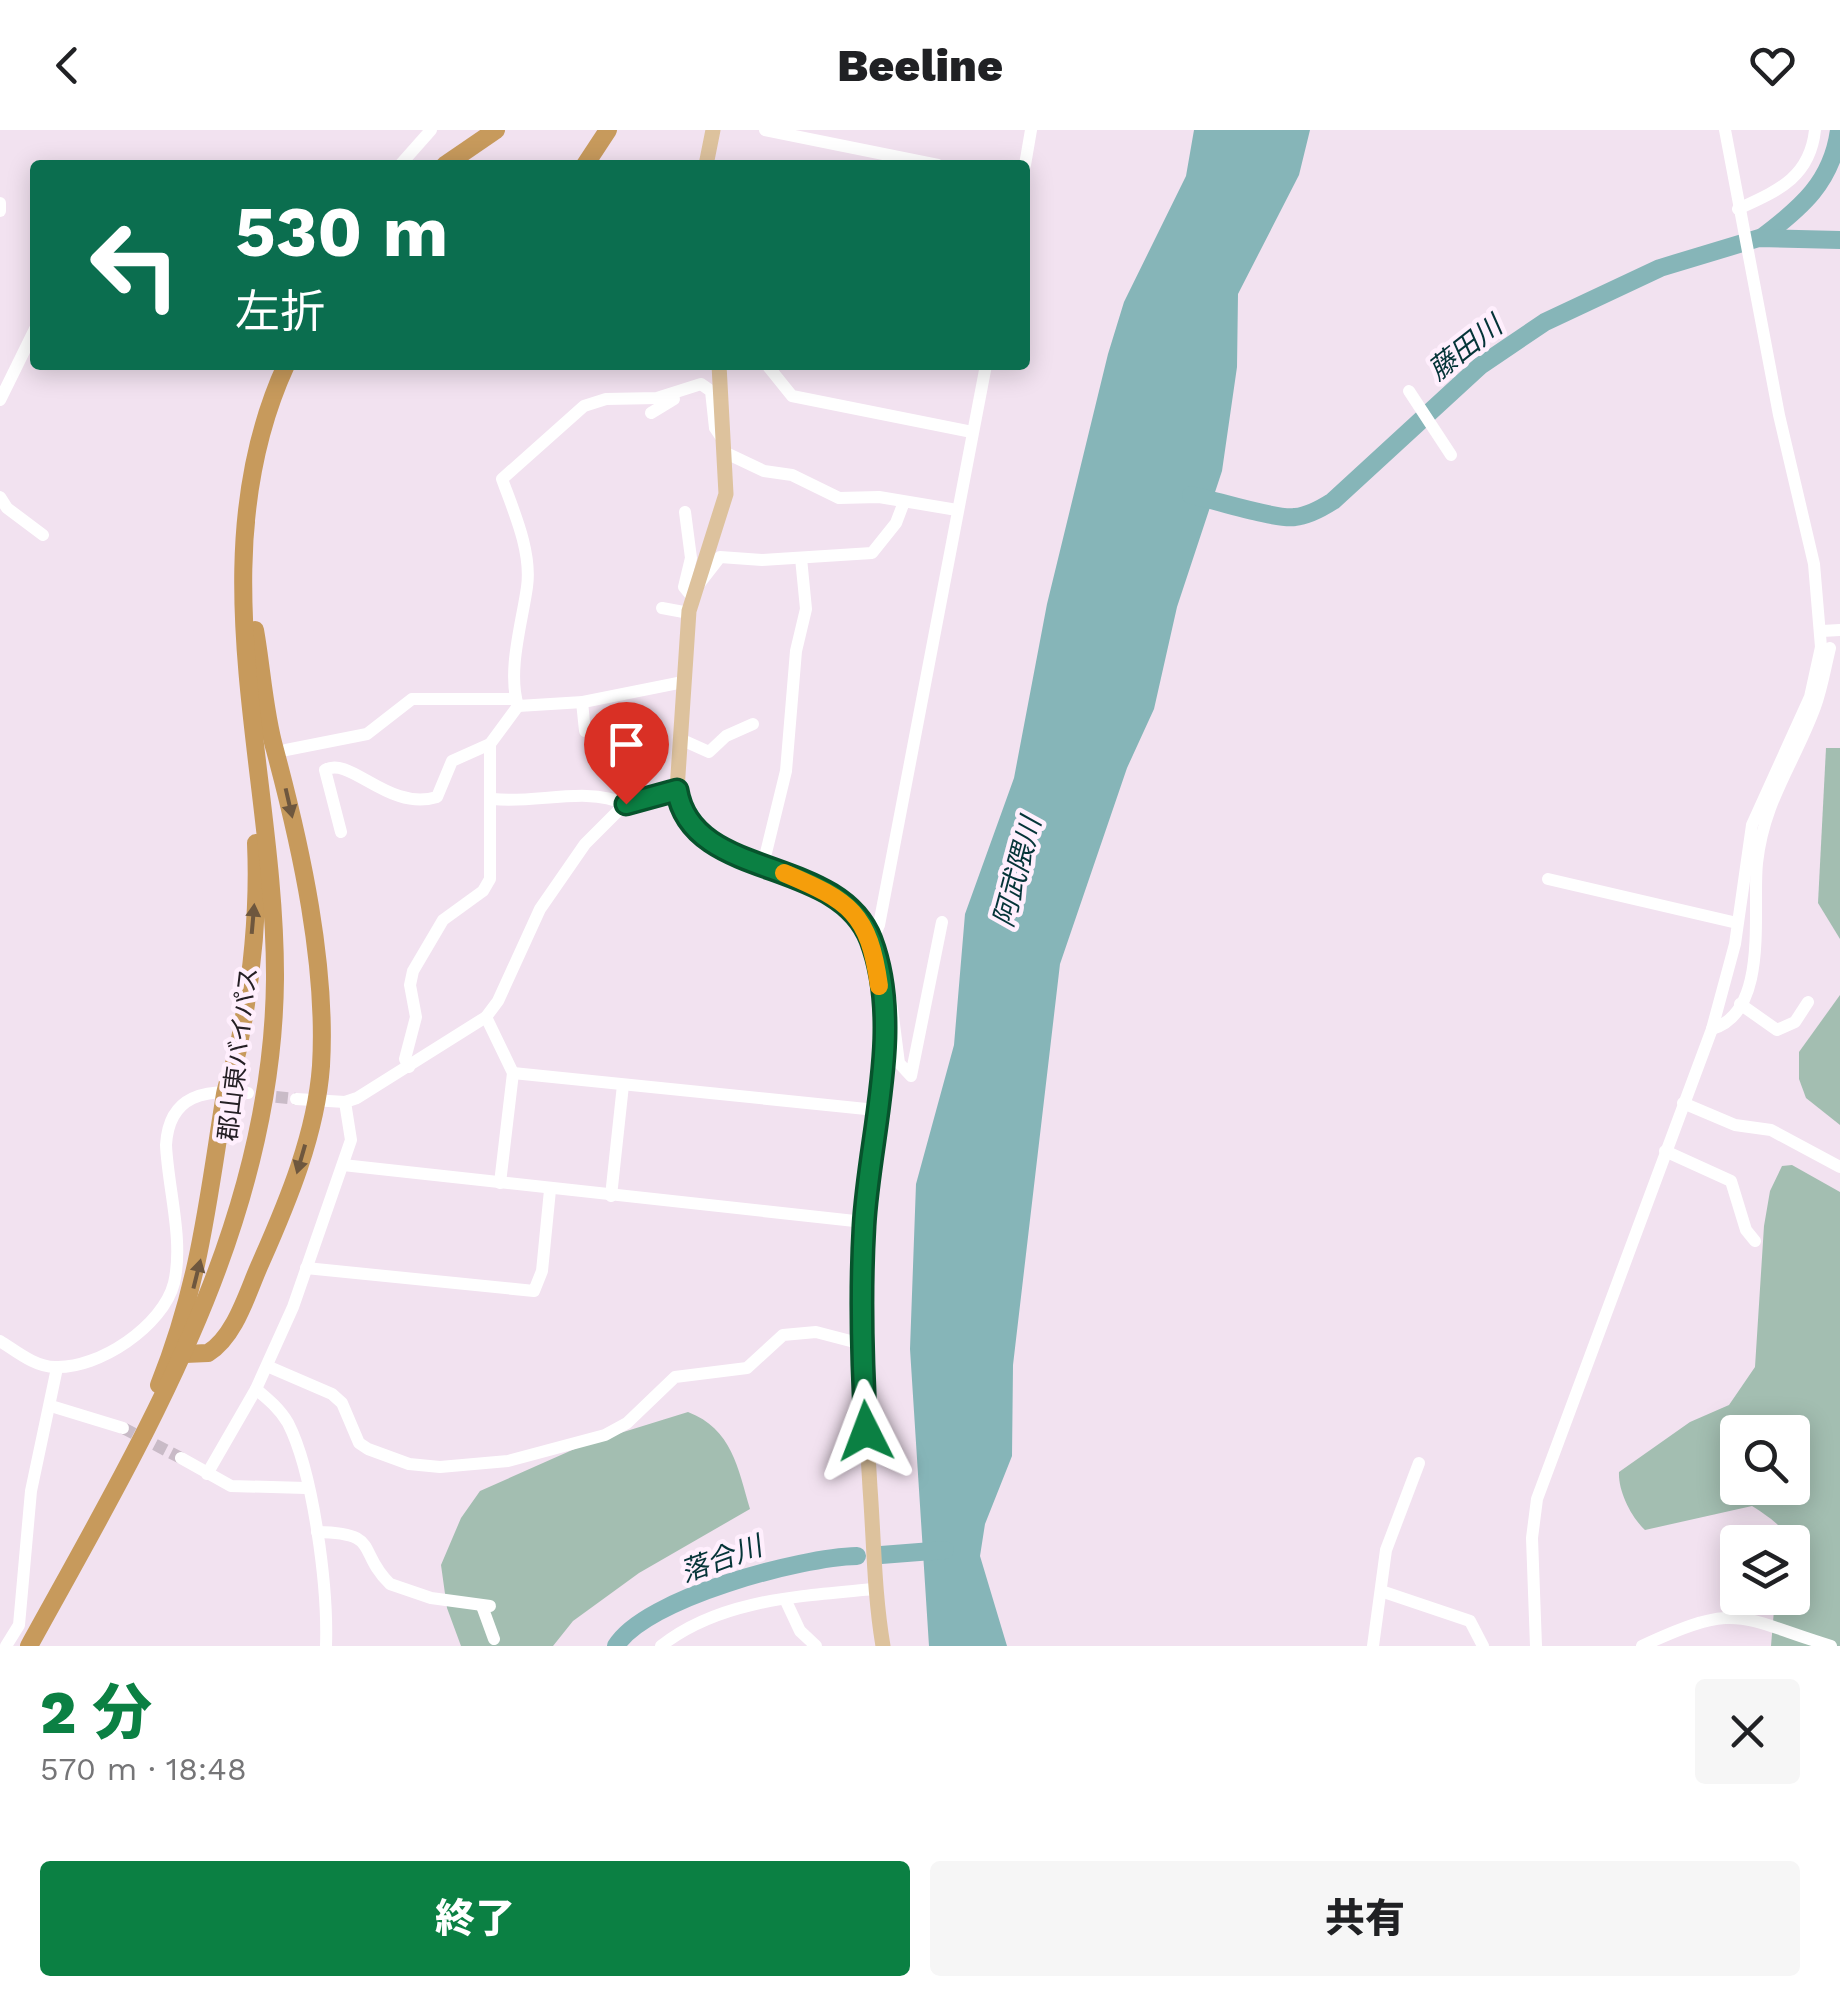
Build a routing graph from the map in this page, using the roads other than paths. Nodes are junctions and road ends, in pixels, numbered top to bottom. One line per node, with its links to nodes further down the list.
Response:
1 (431, 130): 10 (street)
2 (478, 130): 11 (highway)
3 (496, 130): 12 (highway)
4 (608, 130): 13 (highway)
5 (713, 130): 14 (main road)
6 (766, 130): 15 (street)
7 (1031, 130): 16 (street)
8 (1724, 130): 19 (street)
9 (1815, 130): 19 (street)
10 (404, 160)
11 (440, 160)
12 (452, 160)
13 (588, 160)
14 (707, 160)
15 (913, 160)
16 (1026, 160)
17 (0, 203): 18 (street)
18 (0, 212)
19 (1739, 212): 44 (street)
20 (30, 336): 25 (street)
21 (284, 370): 39 (highway, 郡山東バイパス)
22 (720, 370): 31 (main road)
23 (771, 370): 30 (street)
24 (985, 370): 30 (street)
25 (5, 373): 28 (street)
26 (688, 386): 29 (street); 31 (street); 47 (street)
27 (1410, 394): 32 (street)
28 (0, 400)
29 (651, 413)
30 (972, 432): 35 (street)
31 (726, 446): 34 (street); 40 (main road)
32 (1449, 453)
33 (0, 497): 37 (street)
34 (904, 502): 35 (street); 38 (street)
35 (957, 510): 64 (street)
36 (685, 512): 40 (street)
37 (43, 535)
38 (802, 558): 40 (street); 58 (street)
39 (242, 571): 41 (highway, 郡山東バイパス); 75 (highway, one-way to 75)
40 (693, 599): 42 (street); 46 (main road)
41 (242, 602): 73 (highway, one-way to 41); 90 (highway, 郡山東バイパス)
42 (662, 608)
43 (1840, 630): 44 (street)
44 (1822, 631): 63 (street)
45 (1830, 648): 67 (street)
46 (683, 682): 48 (street); 51 (main road)
47 (517, 702): 48 (street); 52 (street); 53 (street)
48 (582, 702): 50 (street)
49 (753, 724): 51 (street)
50 (585, 731)
51 (680, 739): 54 (main road)
52 (490, 744): 55 (street); 57 (street)
53 (286, 750)
54 (677, 790): 56 (street); 58 (main road)
55 (493, 799): 56 (street); 70 (street)
56 (626, 804): 60 (street)
57 (341, 832)
58 (764, 865): 64 (main road)
59 (543, 873): 60 (street)
60 (562, 874): 68 (street)
61 (1548, 879): 63 (street)
62 (942, 922): 65 (street)
63 (1737, 923): 69 (street)
64 (872, 942): 65 (main road)
65 (882, 1001): 78 (main road)
66 (1808, 1002): 67 (street)
67 (1740, 1004): 69 (street)
68 (486, 1017): 70 (street); 71 (street)
69 (1712, 1029): 77 (street)
70 (408, 1067): 76 (street)
71 (513, 1073): 72 (street); 82 (street)
72 (623, 1085): 78 (street); 84 (street)
73 (226, 1091): 74 (street); 92 (street); 96 (highway, one-way to 73)
74 (248, 1094)
75 (305, 1101): 76 (street); 90 (highway, one-way to 90)
76 (345, 1102): 80 (street)
77 (1683, 1102): 79 (street); 81 (street)
78 (876, 1110): 85 (main road)
79 (1665, 1151): 86 (street); 114 (street)
80 (343, 1165): 82 (street); 87 (street)
81 (1840, 1167)
82 (500, 1183): 83 (street)
83 (550, 1190): 84 (street); 87 (street)
84 (611, 1196): 85 (street)
85 (864, 1222): 89 (main road)
86 (1755, 1242)
87 (306, 1268): 91 (street)
88 (0, 1341): 92 (street)
89 (862, 1344): 91 (street); 102 (main road)
90 (185, 1354): 96 (highway, 郡山東バイパス)
91 (267, 1366): 93 (street)
92 (57, 1368): 94 (street)
93 (256, 1388): 99 (street); 100 (street)
94 (50, 1406): 95 (street); 107 (street)
95 (122, 1428)
96 (141, 1438): 107 (highway, 郡山東バイパス)
97 (181, 1458): 99 (street)
98 (1419, 1463): 103 (street)
99 (207, 1474): 100 (street)
100 (306, 1488): 101 (street)
101 (317, 1532): 106 (street); 108 (street)
102 (874, 1589): 104 (street); 111 (main road)
103 (1381, 1591): 112 (street); 113 (street)
104 (786, 1598): 109 (street); 110 (street)
105 (1680, 1630): 115 (street); 116 (street); 117 (street)
106 (494, 1640)
107 (16, 1643)
108 (326, 1646)
109 (661, 1646)
110 (816, 1646)
111 (883, 1646)
112 (1373, 1646)
113 (1483, 1646)
114 (1536, 1646)
115 (1642, 1646)
116 (1689, 1646)
117 (1832, 1646)

